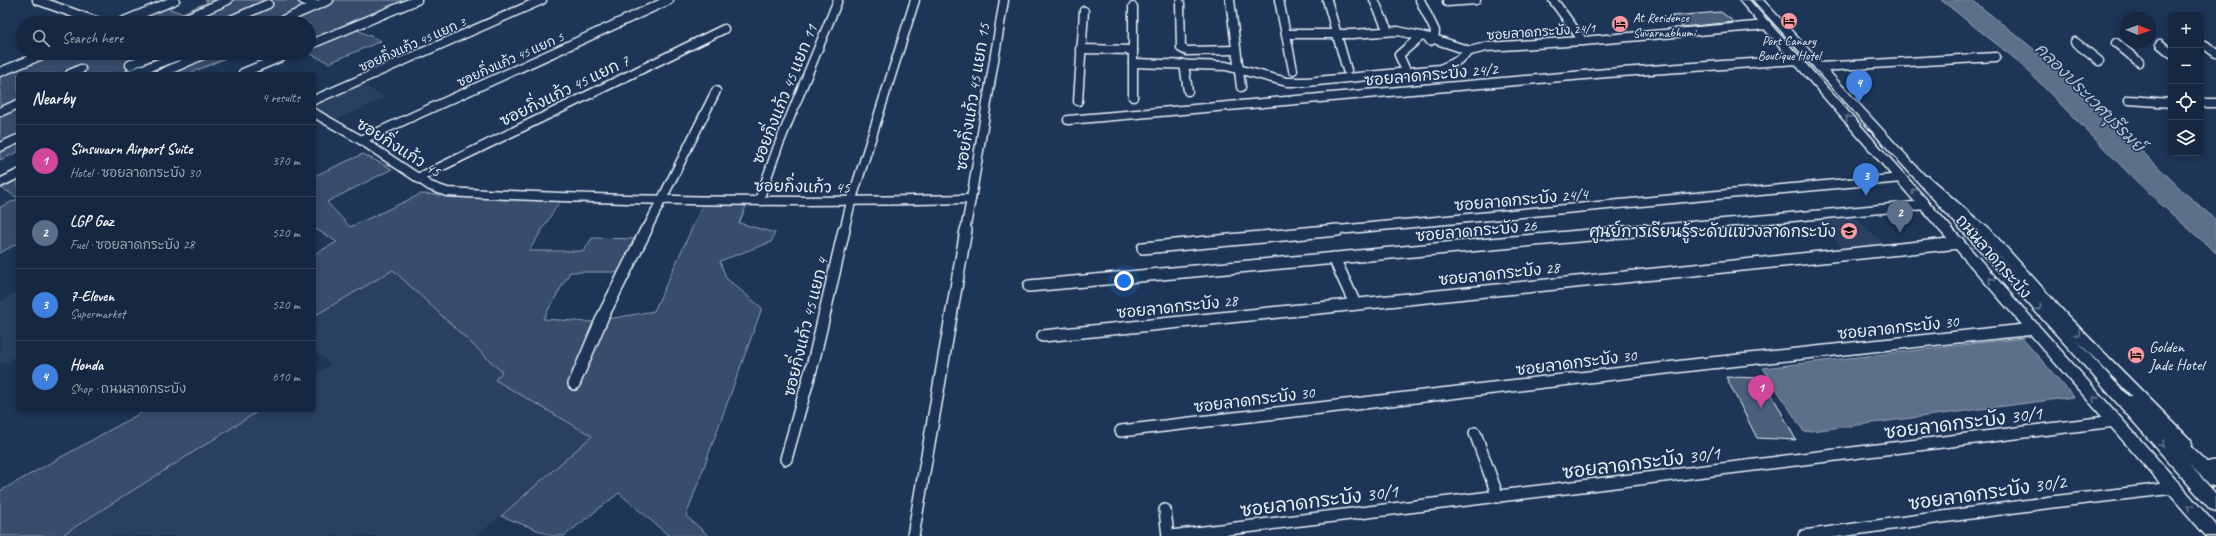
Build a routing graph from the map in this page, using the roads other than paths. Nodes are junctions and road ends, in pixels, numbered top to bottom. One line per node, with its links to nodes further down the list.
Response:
1 (37, 0): 27 (street)
2 (175, 0): 28 (street)
3 (228, 0): 29 (street)
4 (303, 0): 24 (street)
5 (329, 0): 24 (street)
6 (417, 0): 39 (street)
7 (542, 0): 77 (street, ซอยกิ่งแก้ว 45 แยก 3)
8 (669, 0): 90 (street, ซอยกิ่งแก้ว 45 แยก 5)
9 (838, 0): 99 (street, ซอยกิ่งแก้ว 45 แยก 11)
10 (915, 0): 100 (street, ซอยกิ่งแก้ว 45 แยก 4)
11 (1004, 0): 97 (street, ซอยกิ่งแก้ว 45 แยก 15)
12 (1230, 0): 46 (street)
13 (1279, 0): 35 (street)
14 (1327, 0): 36 (street)
15 (1374, 0): 34 (street)
16 (1420, 0): 37 (street)
17 (1476, 0): 21 (street)
18 (1553, 0): 38 (street)
19 (1744, 0): 32 (main road, ถนนลาดกระบัง)
20 (1758, 0): 62 (main road, ถนนลาดกระบัง)
21 (1446, 2)
22 (1180, 3): 46 (street)
23 (268, 4): 30 (street)
24 (316, 5): 31 (street)
25 (1133, 7): 45 (street)
26 (1084, 11): 44 (street)
27 (82, 16)
28 (136, 16)
29 (191, 16)
30 (240, 16)
31 (292, 16)
32 (1767, 26): 38 (street, ซอยลาดกระบัง 24/1); 56 (main road, ถนนลาดกระบัง)
33 (724, 29): 94 (street, ซอยกิ่งแก้ว 45 แยก 7)
34 (1388, 31): 36 (street); 37 (street)
35 (1286, 34): 36 (street); 65 (street)
36 (1336, 35): 66 (street)
37 (1428, 38): 48 (street); 72 (street)
38 (1582, 41): 48 (street, ซอยลาดกระบัง 24/1)
39 (316, 42)
40 (2075, 42): 57 (street)
41 (2116, 43): 58 (street)
42 (2160, 44): 47 (street)
43 (2205, 45): 49 (street)
44 (1080, 49): 45 (street); 79 (street)
45 (1133, 50): 59 (street)
46 (1236, 50): 64 (street)
47 (2168, 51)
48 (1467, 53): 72 (street, ซอยลาดกระบัง 24/1)
49 (2216, 53)
50 (1996, 57): 62 (street)
51 (30, 60): 67 (street)
52 (141, 60): 61 (street)
53 (167, 60): 69 (street)
54 (191, 60): 70 (street)
55 (275, 60): 71 (street)
56 (1797, 60): 86 (street, ซอยลาดกระบัง 24/2); 87 (main road, ถนนลาดกระบัง, one-way to 56)
57 (2099, 61)
58 (2139, 62)
59 (1134, 63): 60 (street, ซอยลาดกระบัง 24/1); 76 (street)
60 (1184, 64): 64 (street, ซอยลาดกระบัง 24/1); 75 (street)
61 (130, 65)
62 (1820, 68): 88 (main road, ถนนลาดกระบัง)
63 (81, 69): 68 (street)
64 (1238, 69): 72 (street, ซอยลาดกระบัง 24/1); 73 (street)
65 (1293, 70)
66 (1347, 70)
67 (0, 72)
68 (74, 72)
69 (135, 72)
70 (164, 72)
71 (248, 72)
72 (1407, 73)
73 (1241, 87)
74 (716, 91): 98 (street)
75 (1188, 92)
76 (1133, 97)
77 (316, 99)
78 (2129, 100): 80 (street)
79 (1078, 101)
80 (2168, 103)
81 (2204, 103): 82 (street)
82 (2216, 103)
83 (16, 105): 84 (street)
84 (0, 112)
85 (316, 114): 90 (street, ซอยกิ่งแก้ว 45)
86 (1068, 120)
87 (1864, 136): 88 (main road); 95 (main road, ถนนลาดกระบัง)
88 (1881, 136): 92 (main road, ถนนลาดกระบัง)
89 (16, 140): 91 (street)
90 (361, 140): 94 (street, ซอยกิ่งแก้ว 45)
91 (0, 147)
92 (1902, 159): 109 (main road, ถนนลาดกระบัง, one-way to 109); 115 (street, one-way to 115)
93 (16, 175): 96 (street)
94 (418, 178): 98 (street, ซอยกิ่งแก้ว 45)
95 (1902, 178): 101 (main road, ถนนลาดกระบัง, one-way to 95); 103 (street, ซอยลาดกระบัง 24/4)
96 (0, 183)
97 (971, 199): 100 (street, ซอยกิ่งแก้ว 45); 121 (street)
98 (660, 200): 99 (street, ซอยกิ่งแก้ว 45); 110 (street)
99 (759, 200): 100 (street, ซอยกิ่งแก้ว 45)
100 (851, 202): 114 (street, ซอยกิ่งแก้ว 45 แยก 4)
101 (1926, 205): 102 (main road, ถนนลาดกระบัง); 104 (street, ซอยลาดกระบัง 26)
102 (1959, 243): 106 (street, ซอยลาดกระบัง 28); 107 (main road, ถนนลาดกระบัง, one-way to 102)
103 (1143, 248)
104 (1334, 258): 105 (street, ซอยลาดกระบัง 26); 106 (street)
105 (1029, 286)
106 (1355, 304): 108 (street, ซอยลาดกระบัง 28)
107 (2034, 328): 111 (main road, ถนนลาดกระบัง, one-way to 107); 112 (street, ซอยลาดกระบัง 30)
108 (1043, 336)
109 (2080, 352): 116 (main road); 119 (main road, ถนนลาดกระบัง, one-way to 119)
110 (574, 384)
111 (2115, 421): 117 (main road, ถนนลาดกระบัง); 118 (street, ซอยลาดกระบัง 30/1)
112 (1121, 431)
113 (1475, 433): 118 (street)
114 (786, 459)
115 (2214, 468)
116 (2216, 480)
117 (2174, 488): 123 (street, ซอยลาดกระบัง 30/2); 124 (main road, ถนนลาดกระบัง, one-way to 117)
118 (1498, 497): 122 (street, ซอยลาดกระบัง 30/1)
119 (2216, 505)
120 (1165, 510): 122 (street)
121 (913, 536)
122 (1170, 536)
123 (1804, 536)
124 (2216, 536)

